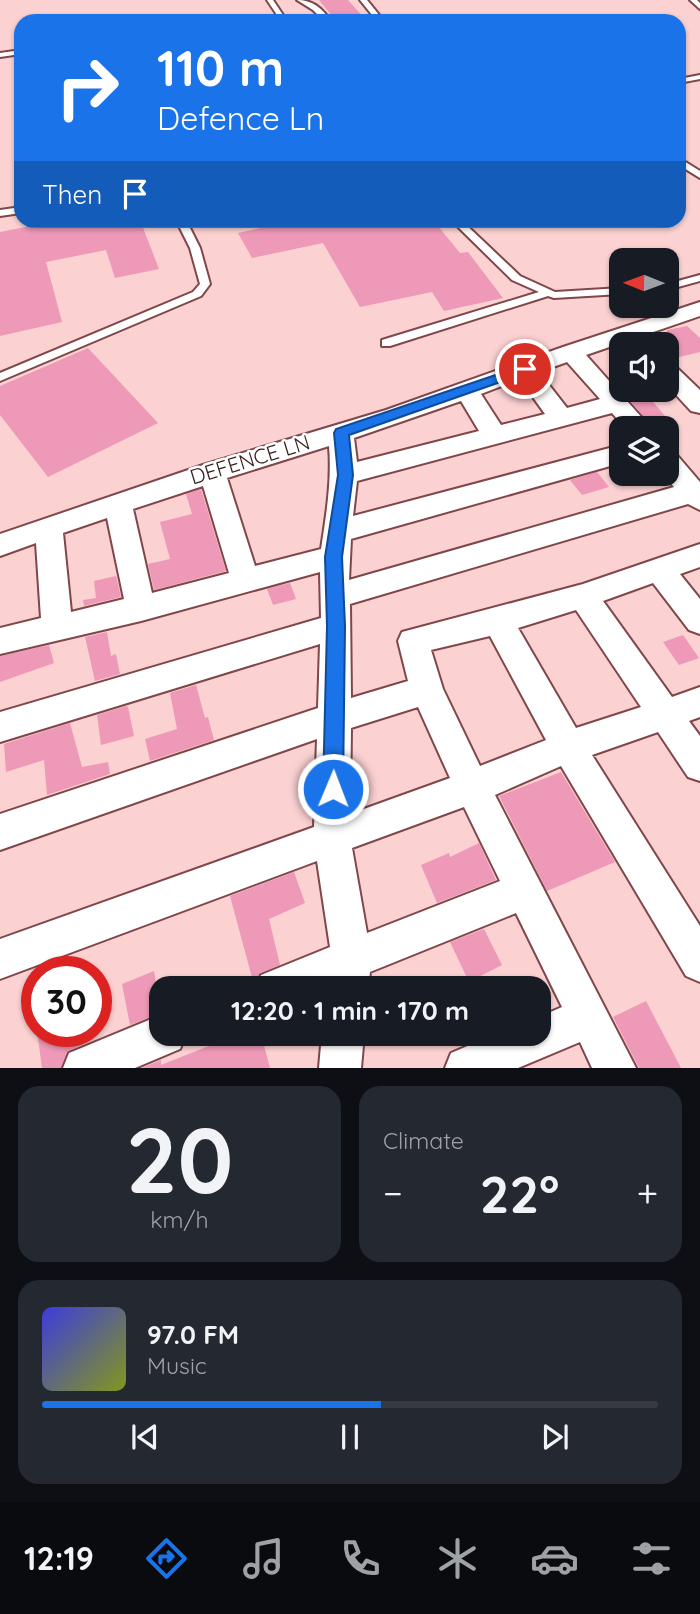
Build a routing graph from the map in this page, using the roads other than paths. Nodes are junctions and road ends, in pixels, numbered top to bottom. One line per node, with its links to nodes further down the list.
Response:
1 (300, 0): 5 (lane)
2 (363, 0): 6 (lane)
3 (693, 0): 4 (lane)
4 (700, 7)
5 (322, 14)
6 (375, 14)
7 (185, 228): 19 (lane)
8 (463, 228): 12 (lane)
9 (700, 278): 10 (lane)
10 (679, 284)
11 (609, 292): 12 (lane)
12 (548, 293): 15 (lane)
13 (696, 316): 14 (street, DEFENCE LN)
14 (651, 332)
15 (386, 343)
16 (609, 344): 17 (street, DEFENCE LN)
17 (571, 352): 18 (street, DEFENCE LN); 22 (street)
18 (525, 369): 21 (street, DEFENCE LN); 26 (street)
19 (0, 377)
20 (679, 383): 23 (street)
21 (466, 390): 24 (street, DEFENCE LN); 28 (street)
22 (618, 403): 25 (street); 26 (street)
23 (700, 405)
24 (395, 416): 27 (street, DEFENCE LN); 29 (street)
25 (628, 416)
26 (561, 418): 28 (street)
27 (341, 433): 31 (street, DEFENCE LN); 32 (street)
28 (495, 435): 29 (street)
29 (420, 457): 32 (street)
30 (609, 458): 37 (street)
31 (212, 472): 35 (street, DEFENCE LN); 41 (street)
32 (345, 475): 37 (street)
33 (679, 475): 34 (street)
34 (696, 496): 44 (street)
35 (118, 503): 36 (street, DEFENCE LN); 43 (street)
36 (49, 528): 38 (street, DEFENCE LN); 47 (street)
37 (334, 544): 41 (street); 44 (street)
38 (0, 545)
39 (700, 555): 40 (street)
40 (659, 569): 42 (street); 46 (street)
41 (245, 579): 43 (street)
42 (583, 596): 45 (street); 51 (street)
43 (141, 608): 47 (street)
44 (335, 611): 52 (street); 53 (street)
45 (498, 621): 49 (street); 54 (street)
46 (700, 621)
47 (57, 628): 48 (street)
48 (0, 641)
49 (427, 690): 52 (street); 56 (street)
50 (700, 702): 51 (street)
51 (665, 714): 54 (street); 55 (street)
52 (334, 718): 57 (street); 58 (street)
53 (0, 727)
54 (568, 747): 56 (street); 61 (street)
55 (700, 765)
56 (472, 787): 58 (street); 59 (street)
57 (0, 832)
58 (332, 836): 60 (street); 62 (street)
59 (524, 891): 62 (street); 63 (street)
60 (0, 959)
61 (700, 962)
62 (349, 973)
63 (590, 1017): 68 (street); 69 (street)
64 (149, 1041): 66 (street)
65 (342, 1046): 67 (street)
66 (84, 1068)
67 (340, 1068)
68 (466, 1068)
69 (615, 1068)

